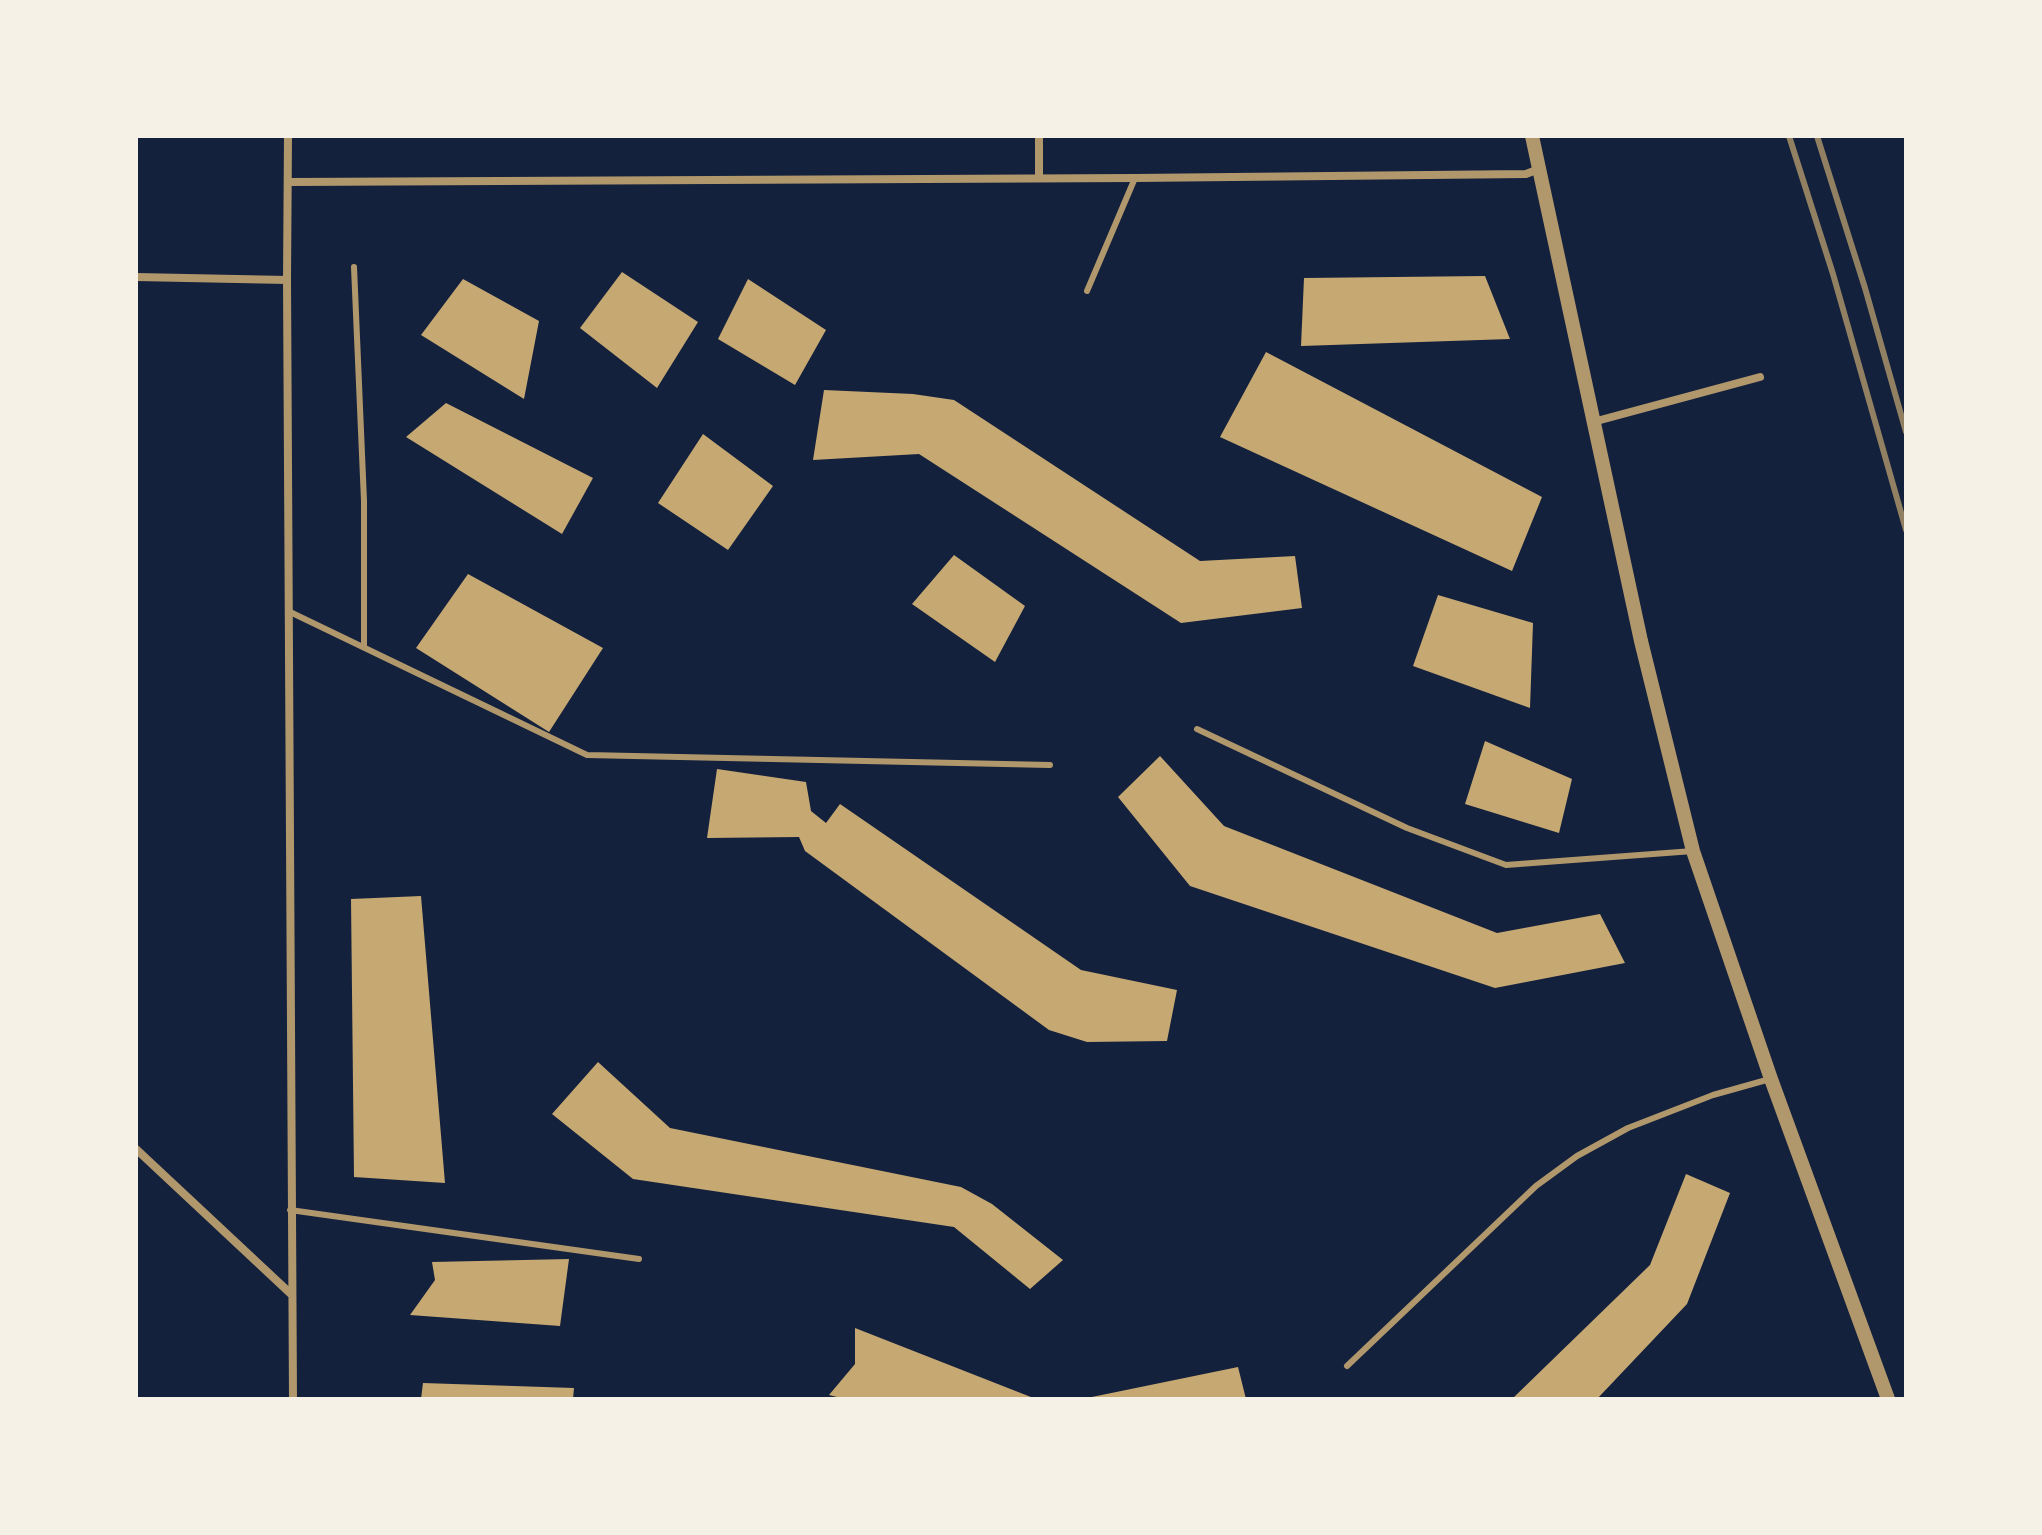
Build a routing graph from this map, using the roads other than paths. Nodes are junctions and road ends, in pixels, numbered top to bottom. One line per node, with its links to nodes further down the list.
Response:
1 (288, 136): 7 (street)
2 (1039, 136): 5 (street)
3 (1532, 136): 4 (street)
4 (1539, 169): 6 (street); 13 (street)
5 (1039, 178): 6 (street); 7 (street)
6 (1135, 178): 11 (lane)
7 (289, 182): 10 (street)
8 (354, 267): 15 (lane)
9 (136, 277): 10 (street)
10 (287, 280): 14 (street)
11 (1087, 291)
12 (1760, 377): 13 (street)
13 (1593, 422): 18 (street)
14 (288, 611): 15 (lane); 21 (street)
15 (364, 645): 17 (lane)
16 (1197, 729): 18 (lane)
17 (1050, 765)
18 (1693, 851): 19 (street)
19 (1771, 1079): 24 (lane); 26 (street)
20 (136, 1149): 23 (street)
21 (290, 1210): 22 (lane); 23 (street)
22 (639, 1259)
23 (291, 1294): 25 (street)
24 (1347, 1366)
25 (293, 1399)
26 (1888, 1399)

